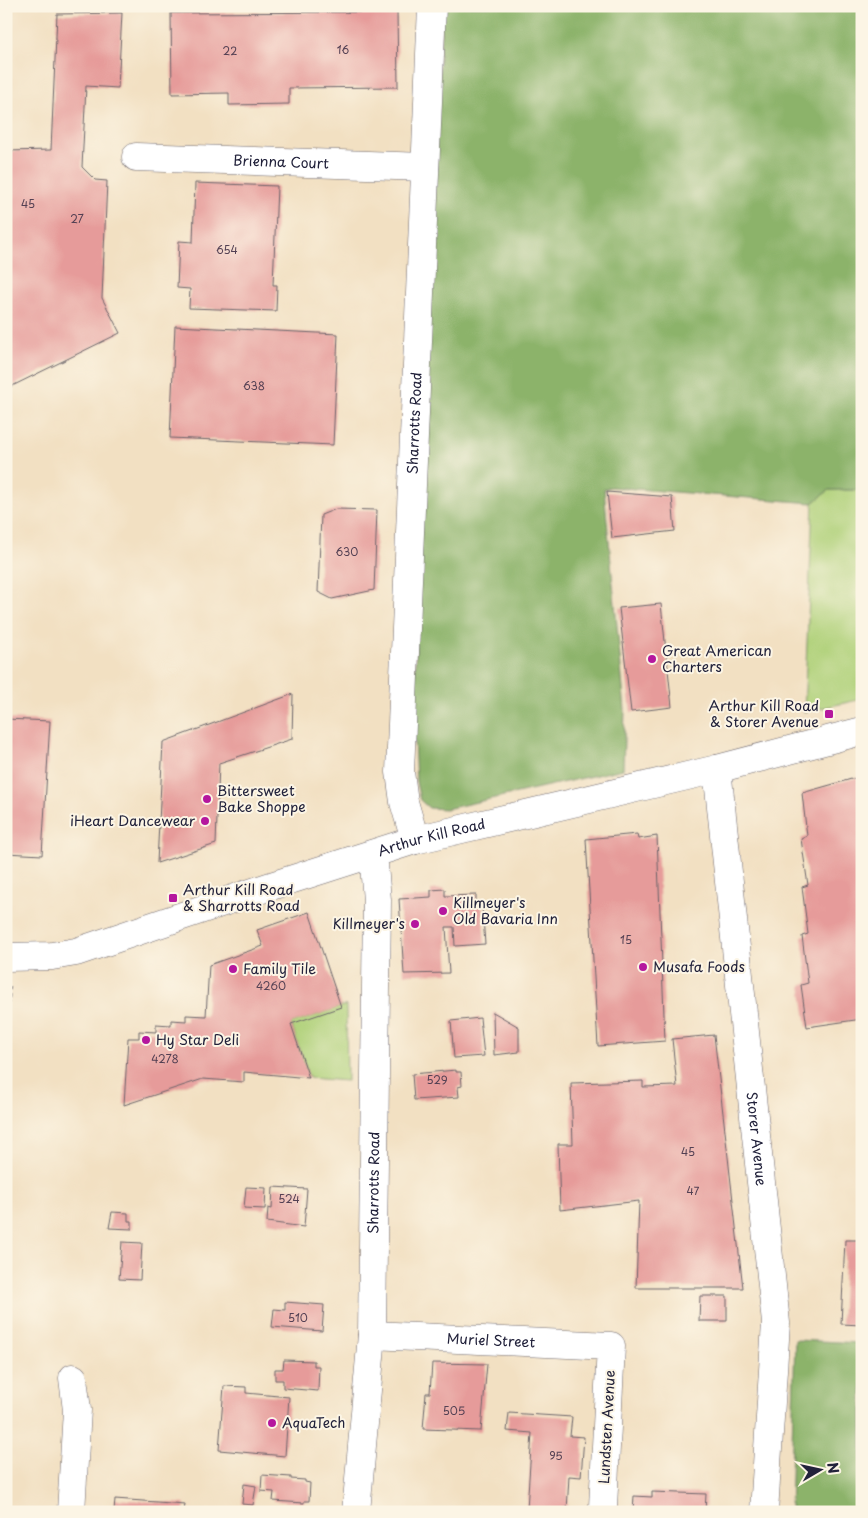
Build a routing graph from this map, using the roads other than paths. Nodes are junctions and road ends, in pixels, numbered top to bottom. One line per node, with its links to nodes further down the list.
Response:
1 (432, 6): 3 (street, Sharrotts Road)
2 (136, 157): 3 (street, Brienna Court)
3 (425, 167): 6 (street, Sharrotts Road)
4 (862, 731): 5 (street, Arthur Kill Road)
5 (717, 768): 6 (street, Arthur Kill Road); 15 (street, Storer Avenue)
6 (415, 840): 7 (street, Arthur Kill Road)
7 (373, 854): 8 (street, Arthur Kill Road); 9 (street, Sharrotts Road)
8 (8, 970)
9 (372, 1335): 10 (street, Muriel Street); 14 (street, Sharrotts Road)
10 (611, 1346): 12 (street, Lundsten Avenue)
11 (73, 1378): 13 (street)
12 (603, 1507)
13 (71, 1512)
14 (356, 1512)
15 (764, 1512)

